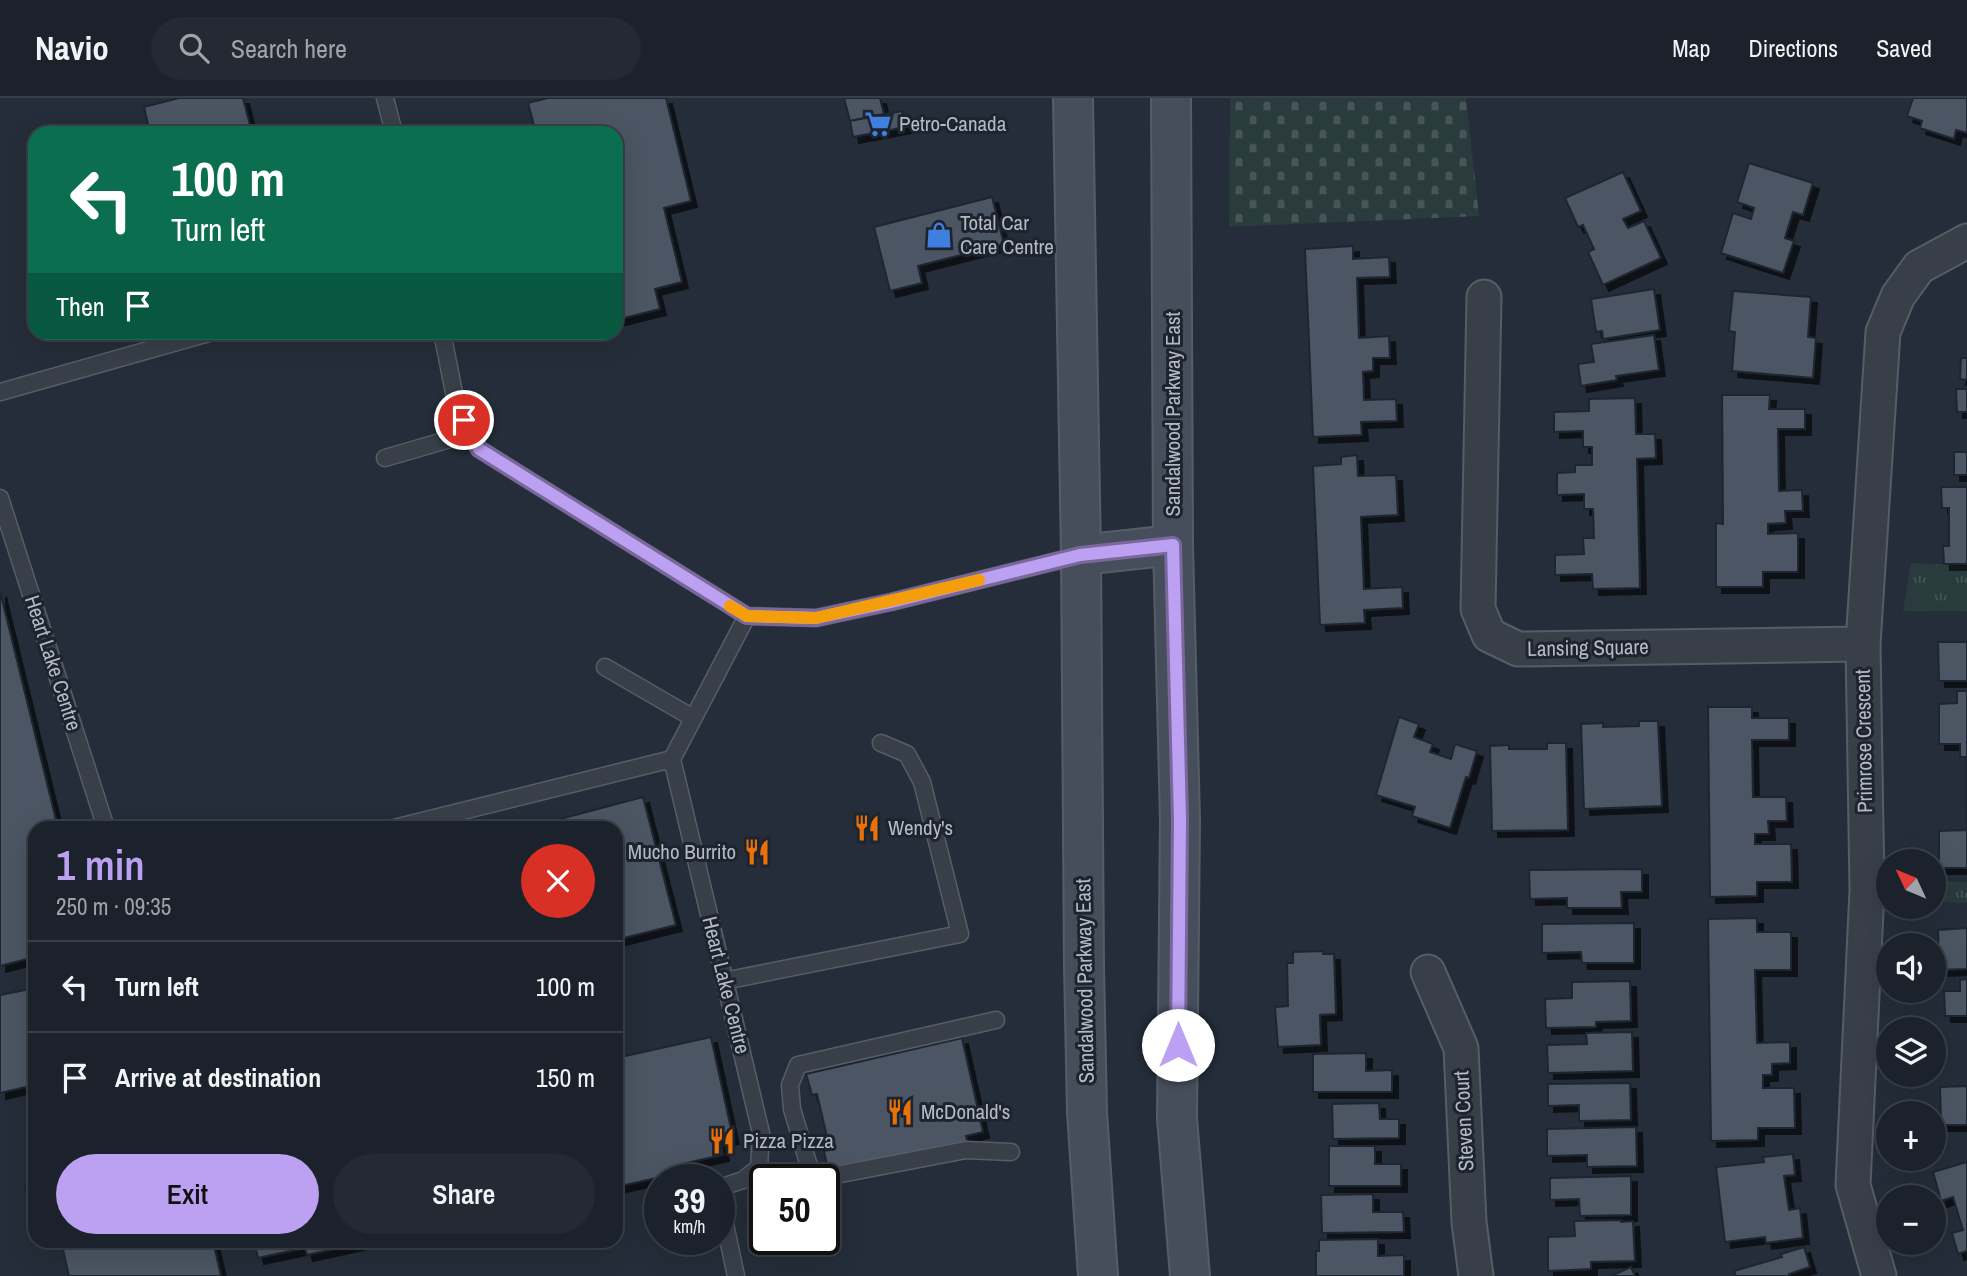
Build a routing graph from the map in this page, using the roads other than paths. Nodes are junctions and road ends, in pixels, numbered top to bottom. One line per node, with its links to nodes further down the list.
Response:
1 (385, 98): 4 (lane)
2 (1073, 98): 14 (main road, Sandalwood Parkway East)
3 (1171, 98): 13 (main road, Sandalwood Parkway East)
4 (392, 126)
5 (1967, 242): 16 (street, Primrose Crescent)
6 (1484, 297): 16 (street, Lansing Square)
7 (184, 340): 9 (lane)
8 (444, 340): 10 (lane)
9 (0, 393)
10 (471, 433): 11 (lane); 15 (lane)
11 (384, 458)
12 (0, 498): 21 (lane, Heart Lake Centre)
13 (1173, 545): 14 (main road); 31 (main road, Sandalwood Parkway East)
14 (1080, 555): 15 (lane); 30 (main road, Sandalwood Parkway East)
15 (747, 616): 18 (lane)
16 (1863, 644): 33 (street, Primrose Crescent)
17 (605, 667): 18 (lane)
18 (693, 718): 20 (lane)
19 (881, 743): 24 (lane)
20 (671, 759): 22 (lane); 24 (lane, Heart Lake Centre)
21 (104, 821)
22 (422, 821)
23 (1428, 972): 32 (street, Steven Court)
24 (724, 981): 27 (lane, Heart Lake Centre)
25 (996, 1020): 26 (lane)
26 (1011, 1152)
27 (735, 1183)
28 (732, 1255): 29 (lane)
29 (736, 1276)
30 (1098, 1276)
31 (1190, 1276)
32 (1476, 1276)
33 (1879, 1276)

